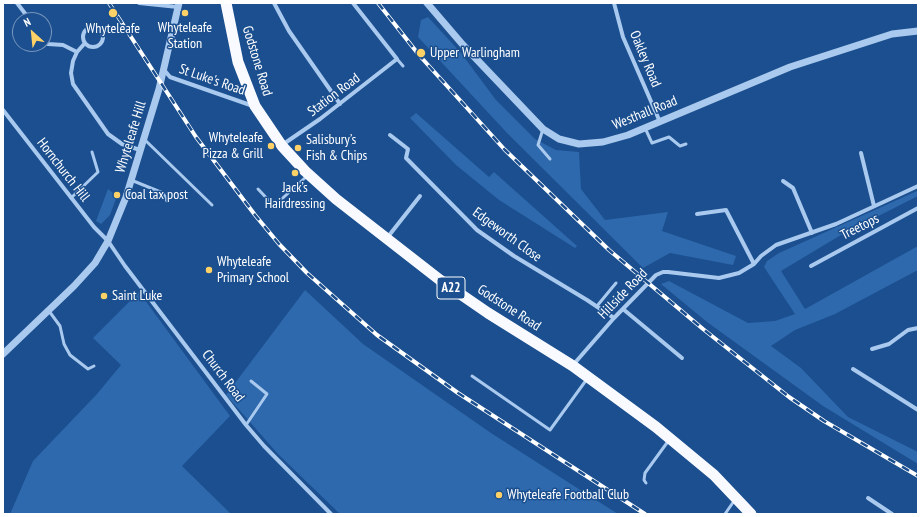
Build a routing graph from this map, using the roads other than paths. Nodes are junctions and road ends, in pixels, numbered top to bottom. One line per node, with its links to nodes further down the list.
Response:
1 (17, 3): 9 (street)
2 (139, 3): 8 (street)
3 (226, 3): 18 (highway, Godstone Road / A22)
4 (274, 3): 17 (street)
5 (353, 3): 14 (street)
6 (427, 3): 22 (street, Westhall Road)
7 (614, 3): 20 (street, Oakley Road)
8 (179, 5): 16 (street, Whyteleafe Hill)
9 (24, 12)
10 (918, 31): 20 (street, Westhall Road)
11 (85, 43): 11 (street); 13 (street)
12 (52, 44): 13 (street)
13 (77, 52): 27 (street)
14 (397, 59): 15 (lane); 17 (street, Station Road)
15 (403, 66)
16 (164, 70): 18 (street, St Luke's Road); 24 (street, Whyteleafe Hill)
17 (340, 104): 26 (street, Station Road)
18 (255, 106): 26 (highway, Godstone Road / A22)
19 (3, 110): 37 (street, Hornchurch Hill)
20 (660, 122): 21 (street, Westhall Road)
21 (645, 128): 22 (street, Westhall Road); 25 (lane)
22 (543, 129): 30 (lane)
23 (390, 135): 49 (street, Edgeworth Close)
24 (144, 139): 27 (street, Whyteleafe Hill); 39 (lane)
25 (686, 144)
26 (282, 146): 31 (highway, Godstone Road / A22)
27 (140, 150): 32 (street, Whyteleafe Hill)
28 (92, 152): 37 (lane)
29 (861, 153): 40 (street)
30 (550, 159)
31 (309, 175): 35 (lane); 44 (highway, Godstone Road / A22)
32 (131, 180): 38 (lane); 45 (street, Whyteleafe Hill)
33 (783, 181): 43 (street)
34 (918, 186): 40 (street, Hillside Road)
35 (258, 189)
36 (420, 196): 44 (street)
37 (71, 198): 45 (street, Hornchurch Hill)
38 (167, 201)
39 (212, 205)
40 (874, 206): 43 (street, Hillside Road)
41 (918, 208): 47 (street, Treetops)
42 (697, 214): 46 (street)
43 (812, 233): 46 (street, Hillside Road)
44 (387, 238): 58 (highway, Godstone Road / A22)
45 (108, 241): 51 (street, Whyteleafe Hill); 64 (street, Church Road)
46 (754, 264): 50 (street, Hillside Road)
47 (811, 266)
48 (616, 283): 49 (lane)
49 (597, 306): 52 (street, Edgeworth Close)
50 (623, 309): 52 (street, Hillside Road); 56 (street)
51 (48, 311): 55 (street, Whyteleafe Hill); 57 (lane)
52 (614, 318): 58 (street, Hillside Road)
53 (918, 328): 54 (street)
54 (872, 349)
55 (3, 354)
56 (682, 358)
57 (94, 366)
58 (573, 366): 61 (highway, Godstone Road / A22)
59 (853, 369): 63 (street)
60 (472, 376): 61 (lane)
61 (588, 377): 65 (highway, Godstone Road / A22)
62 (251, 381): 64 (lane)
63 (918, 410)
64 (246, 424): 70 (street, Church Road)
65 (670, 439): 66 (lane); 67 (highway, Godstone Road / A22)
66 (646, 483)
67 (736, 498): 69 (lane); 72 (highway, Godstone Road / A22)
68 (868, 498): 73 (street)
69 (726, 512): 71 (lane)
70 (332, 514)
71 (732, 514)
72 (751, 514)
73 (892, 514)

